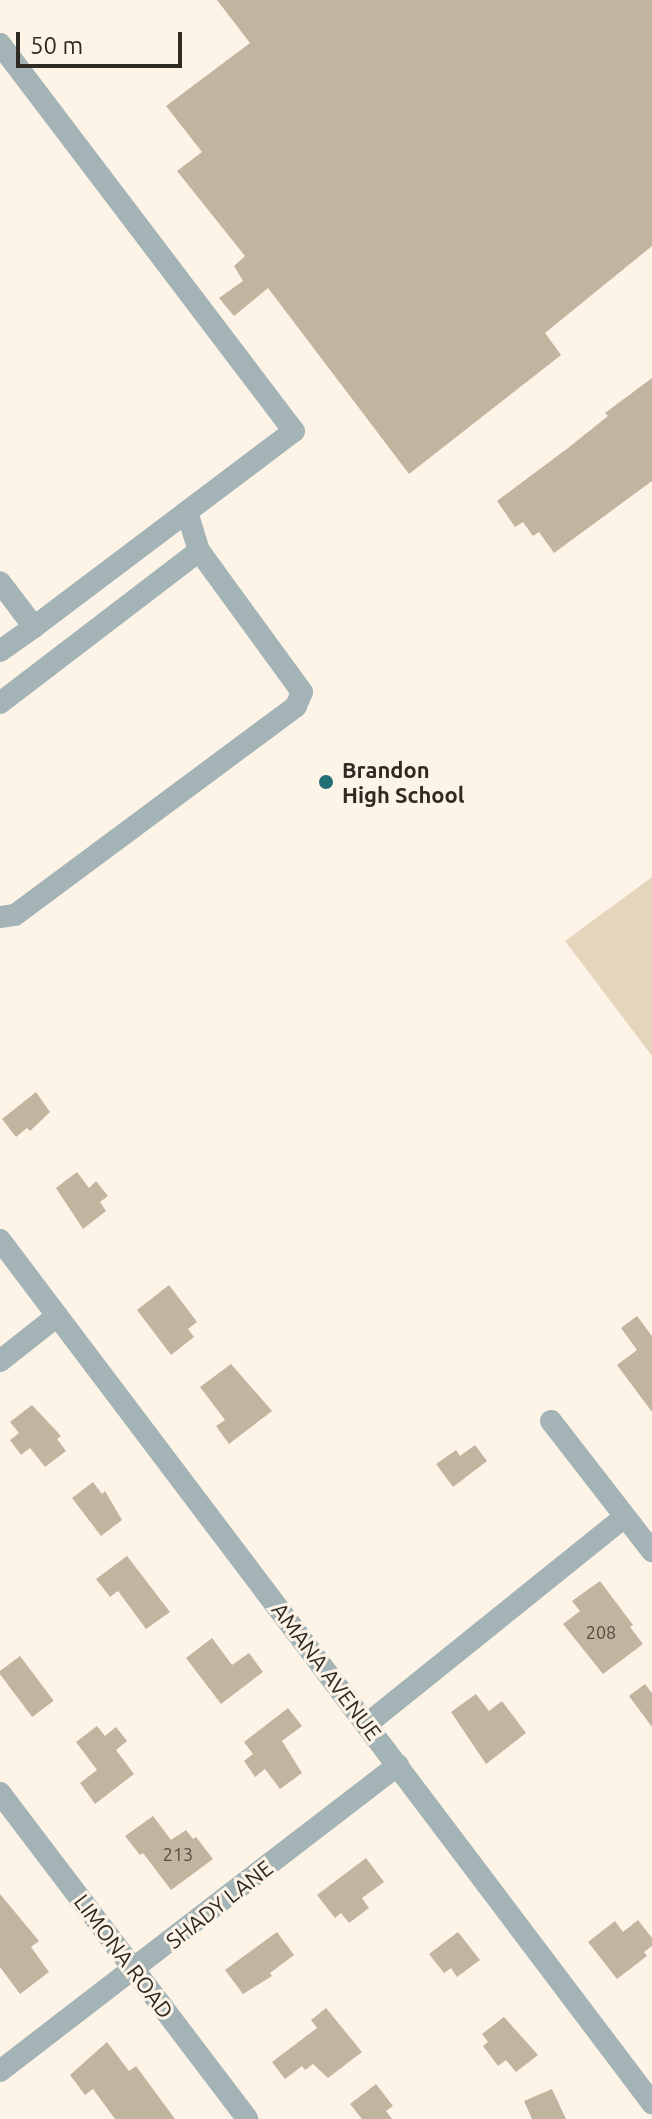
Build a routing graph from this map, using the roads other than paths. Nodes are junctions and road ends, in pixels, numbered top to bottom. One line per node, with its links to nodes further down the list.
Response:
1 (0, 44): 2 (street)
2 (187, 512): 3 (street); 5 (street)
3 (199, 551): 7 (street); 8 (street)
4 (0, 582): 5 (street)
5 (34, 627): 6 (street)
6 (0, 651)
7 (0, 703)
8 (0, 917)
9 (0, 1240): 10 (street, AMANA AVENUE)
10 (57, 1316): 11 (street); 15 (street, AMANA AVENUE)
11 (0, 1361)
12 (551, 1421): 13 (street)
13 (624, 1517): 14 (street); 15 (street)
14 (652, 1551)
15 (367, 1724): 16 (street, AMANA AVENUE)
16 (398, 1765): 18 (street, SHADY LANE); 20 (street, AMANA AVENUE)
17 (0, 1793): 18 (street, LIMONA ROAD)
18 (134, 1969): 19 (street, SHADY LANE); 21 (street, LIMONA ROAD)
19 (0, 2071)
20 (652, 2103)
21 (247, 2119)

